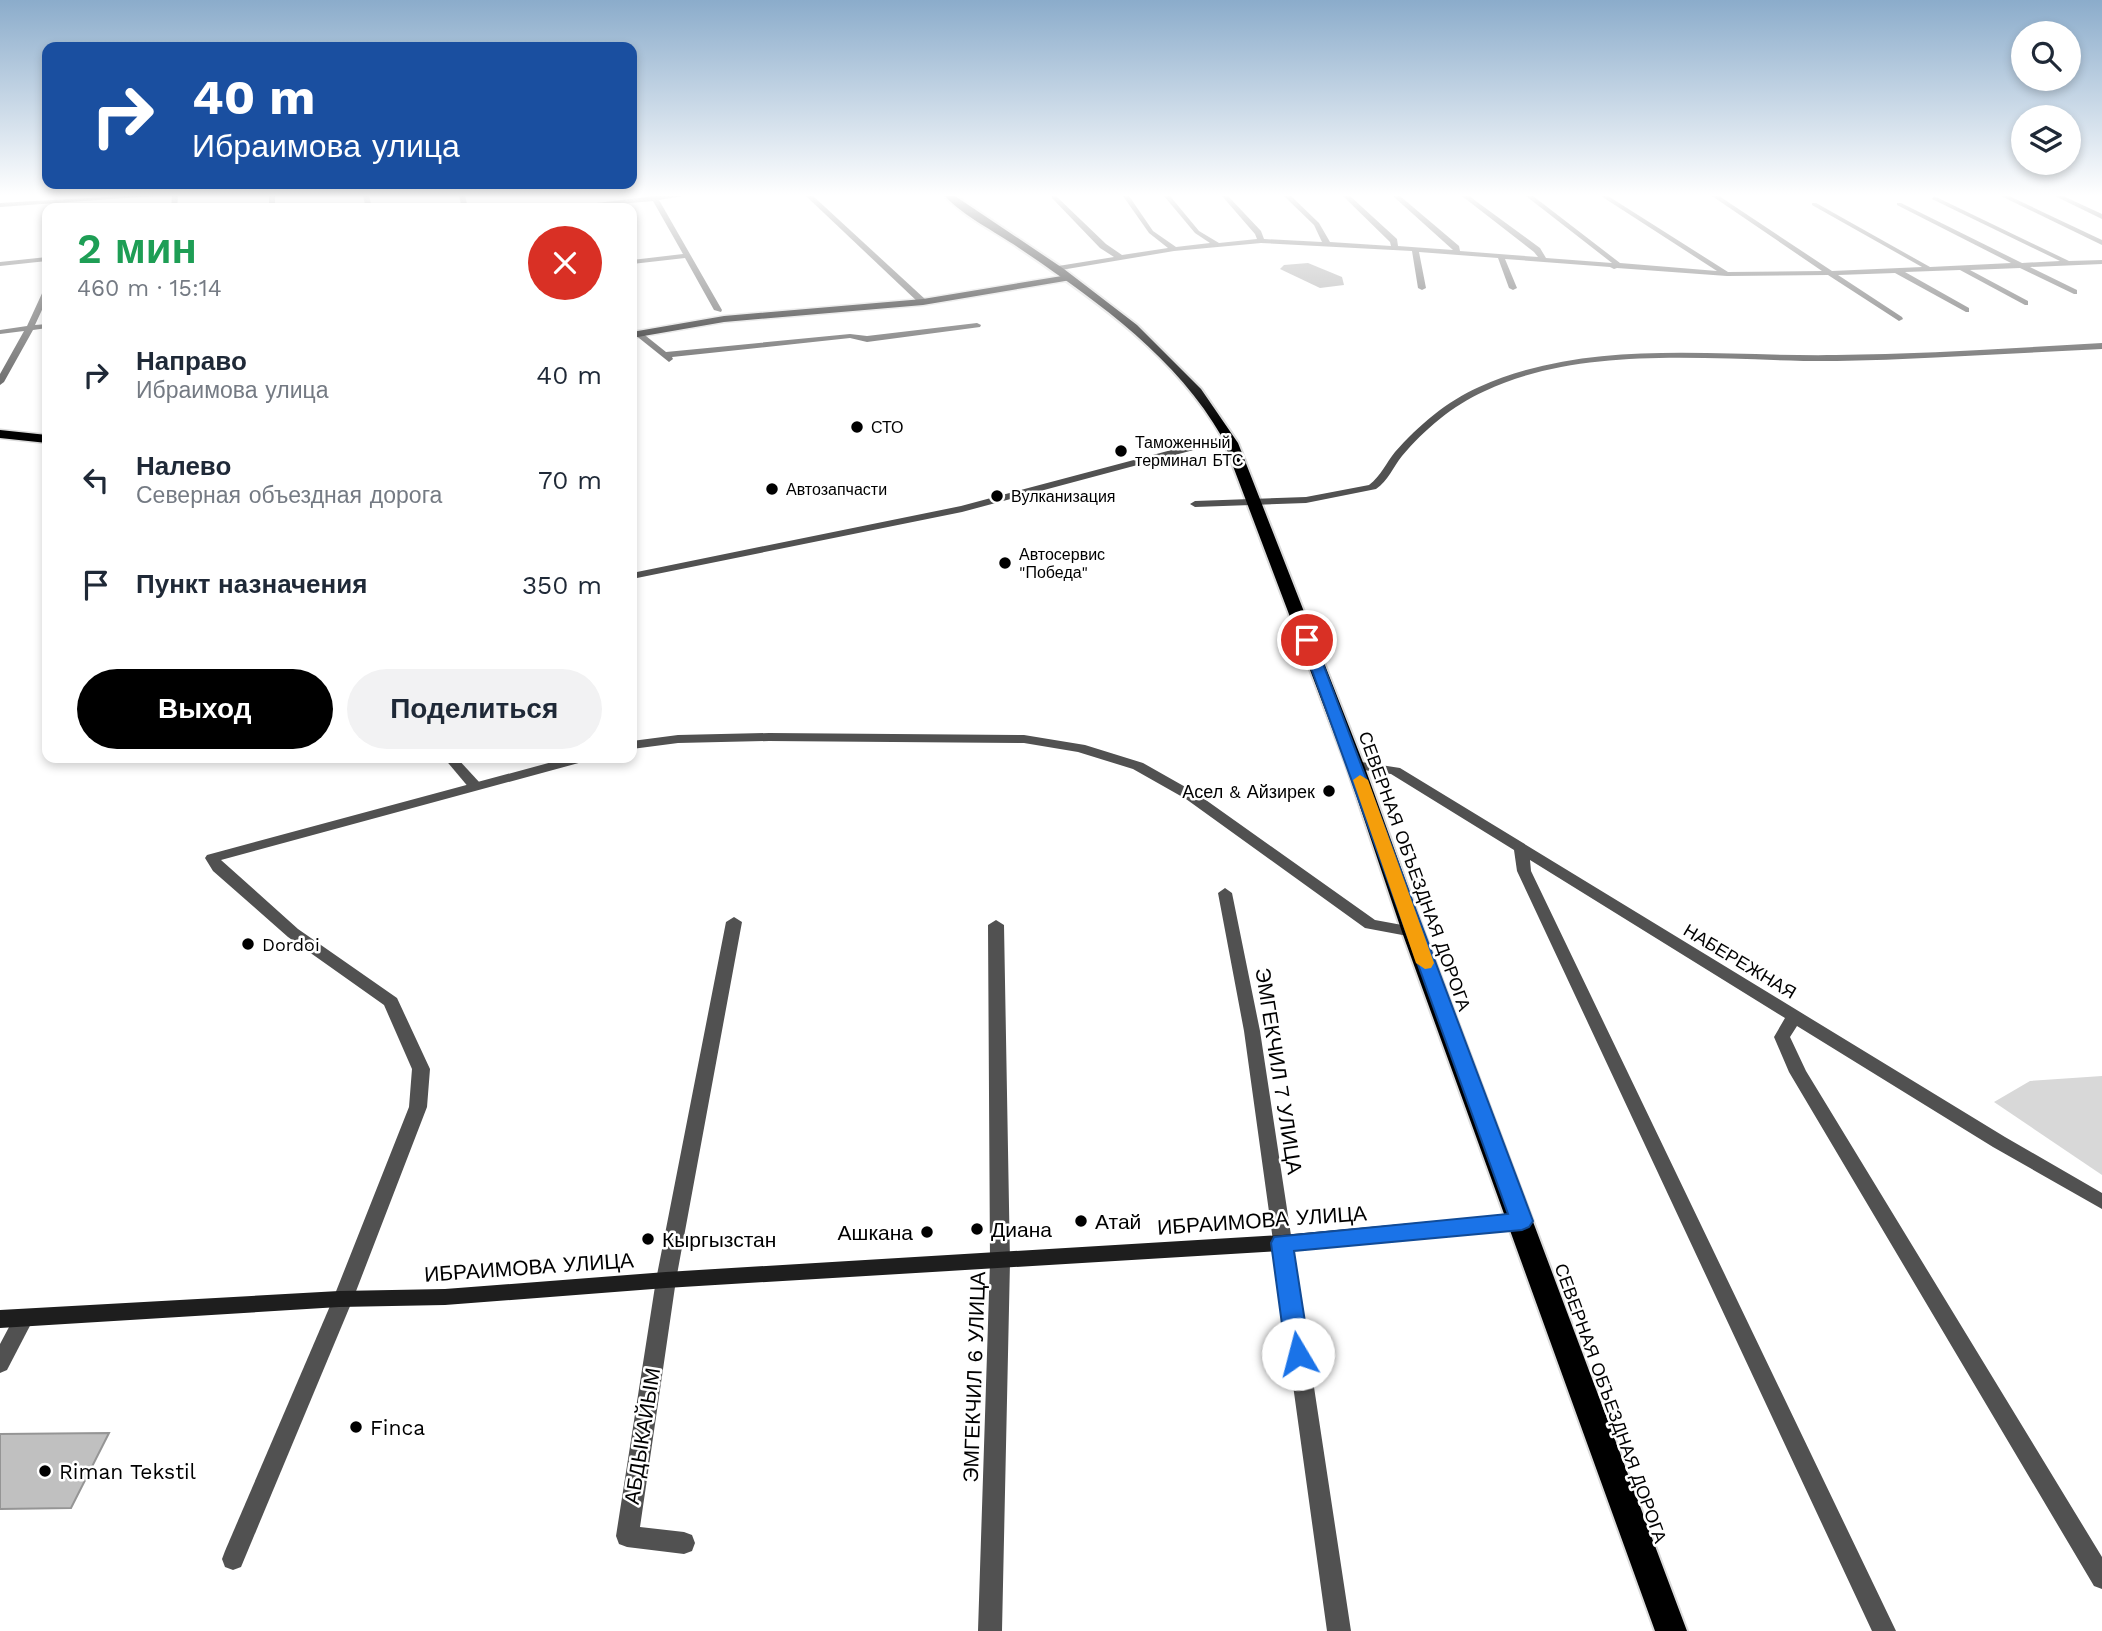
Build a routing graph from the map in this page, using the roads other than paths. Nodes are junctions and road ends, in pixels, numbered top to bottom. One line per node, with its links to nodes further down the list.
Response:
1 (697, 272): 22 (street)
2 (891, 272): 20 (street)
3 (1059, 272): 14 (highway, СЕВЕРНАЯ ОБЪЕЗДНАЯ ДОРОГА)
4 (1069, 272): 14 (street)
5 (1419, 272): 16 (street)
6 (1507, 272): 17 (street)
7 (1697, 272): 15 (street)
8 (1724, 272): 15 (street)
9 (1848, 272): 13 (street)
10 (1900, 272): 23 (street)
11 (1969, 272): 21 (street)
12 (2036, 272): 18 (street)
13 (1828, 273): 15 (street); 24 (street)
14 (1062, 274): 20 (main road); 37 (highway, СЕВЕРНАЯ ОБЪЕЗДНАЯ ДОРОГА)
15 (1727, 274)
16 (1422, 288)
17 (1513, 288)
18 (2074, 292)
19 (42, 302): 27 (street)
20 (923, 302): 29 (main road)
21 (2025, 303)
22 (718, 310)
23 (1966, 310)
24 (1899, 319)
25 (977, 325): 32 (street)
26 (42, 327): 27 (street)
27 (30, 328): 28 (street); 34 (street)
28 (0, 332)
29 (637, 334)
30 (637, 335): 32 (street)
31 (2102, 346): 38 (street)
32 (664, 355): 33 (street)
33 (673, 362)
34 (0, 382)
35 (0, 434): 36 (main road)
36 (42, 438)
37 (1228, 438): 39 (street); 43 (highway, СЕВЕРНАЯ ОБЪЕЗДНАЯ ДОРОГА)
38 (1195, 504)
39 (637, 575)
40 (637, 744): 49 (street)
41 (454, 763): 44 (street)
42 (562, 763): 44 (street)
43 (1355, 765): 45 (street, НАБЕРЕЖНАЯ); 49 (highway, СЕВЕРНАЯ ОБЪЕЗДНАЯ ДОРОГА)
44 (475, 786): 56 (street)
45 (1521, 849): 50 (street, НАБЕРЕЖНАЯ); 66 (street)
46 (1226, 893): 53 (street, ЭМГЕКЧИЛ 7 УЛИЦА)
47 (734, 922): 55 (street)
48 (996, 925): 54 (street, ЭМГЕКЧИЛ 6 УЛИЦА)
49 (1413, 932): 52 (highway, СЕВЕРНАЯ ОБЪЕЗДНАЯ ДОРОГА)
50 (1794, 1017): 51 (street, НАБЕРЕЖНАЯ); 62 (street)
51 (2102, 1202)
52 (1522, 1221): 53 (main road, ИБРАИМОВА УЛИЦА); 65 (highway, СЕВЕРНАЯ ОБЪЕЗДНАЯ ДОРОГА)
53 (1282, 1243): 54 (main road, ИБРАИМОВА УЛИЦА); 64 (street, ЭМГЕКЧИЛ 7 УЛИЦА)
54 (1000, 1262): 55 (main road, ИБРАИМОВА УЛИЦА); 63 (street, ЭМГЕКЧИЛ 6 УЛИЦА)
55 (666, 1280): 56 (main road, ИБРАИМОВА УЛИЦА); 60 (street, АБДЫКАЙЫМ)
56 (343, 1299): 57 (main road, ИБРАИМОВА УЛИЦА); 61 (street)
57 (24, 1318): 58 (main road, ИБРАИМОВА УЛИЦА); 59 (street)
58 (0, 1319)
59 (0, 1364)
60 (684, 1543)
61 (233, 1559)
62 (2102, 1578)
63 (990, 1631)
64 (1339, 1631)
65 (1671, 1631)
66 (1884, 1631)

